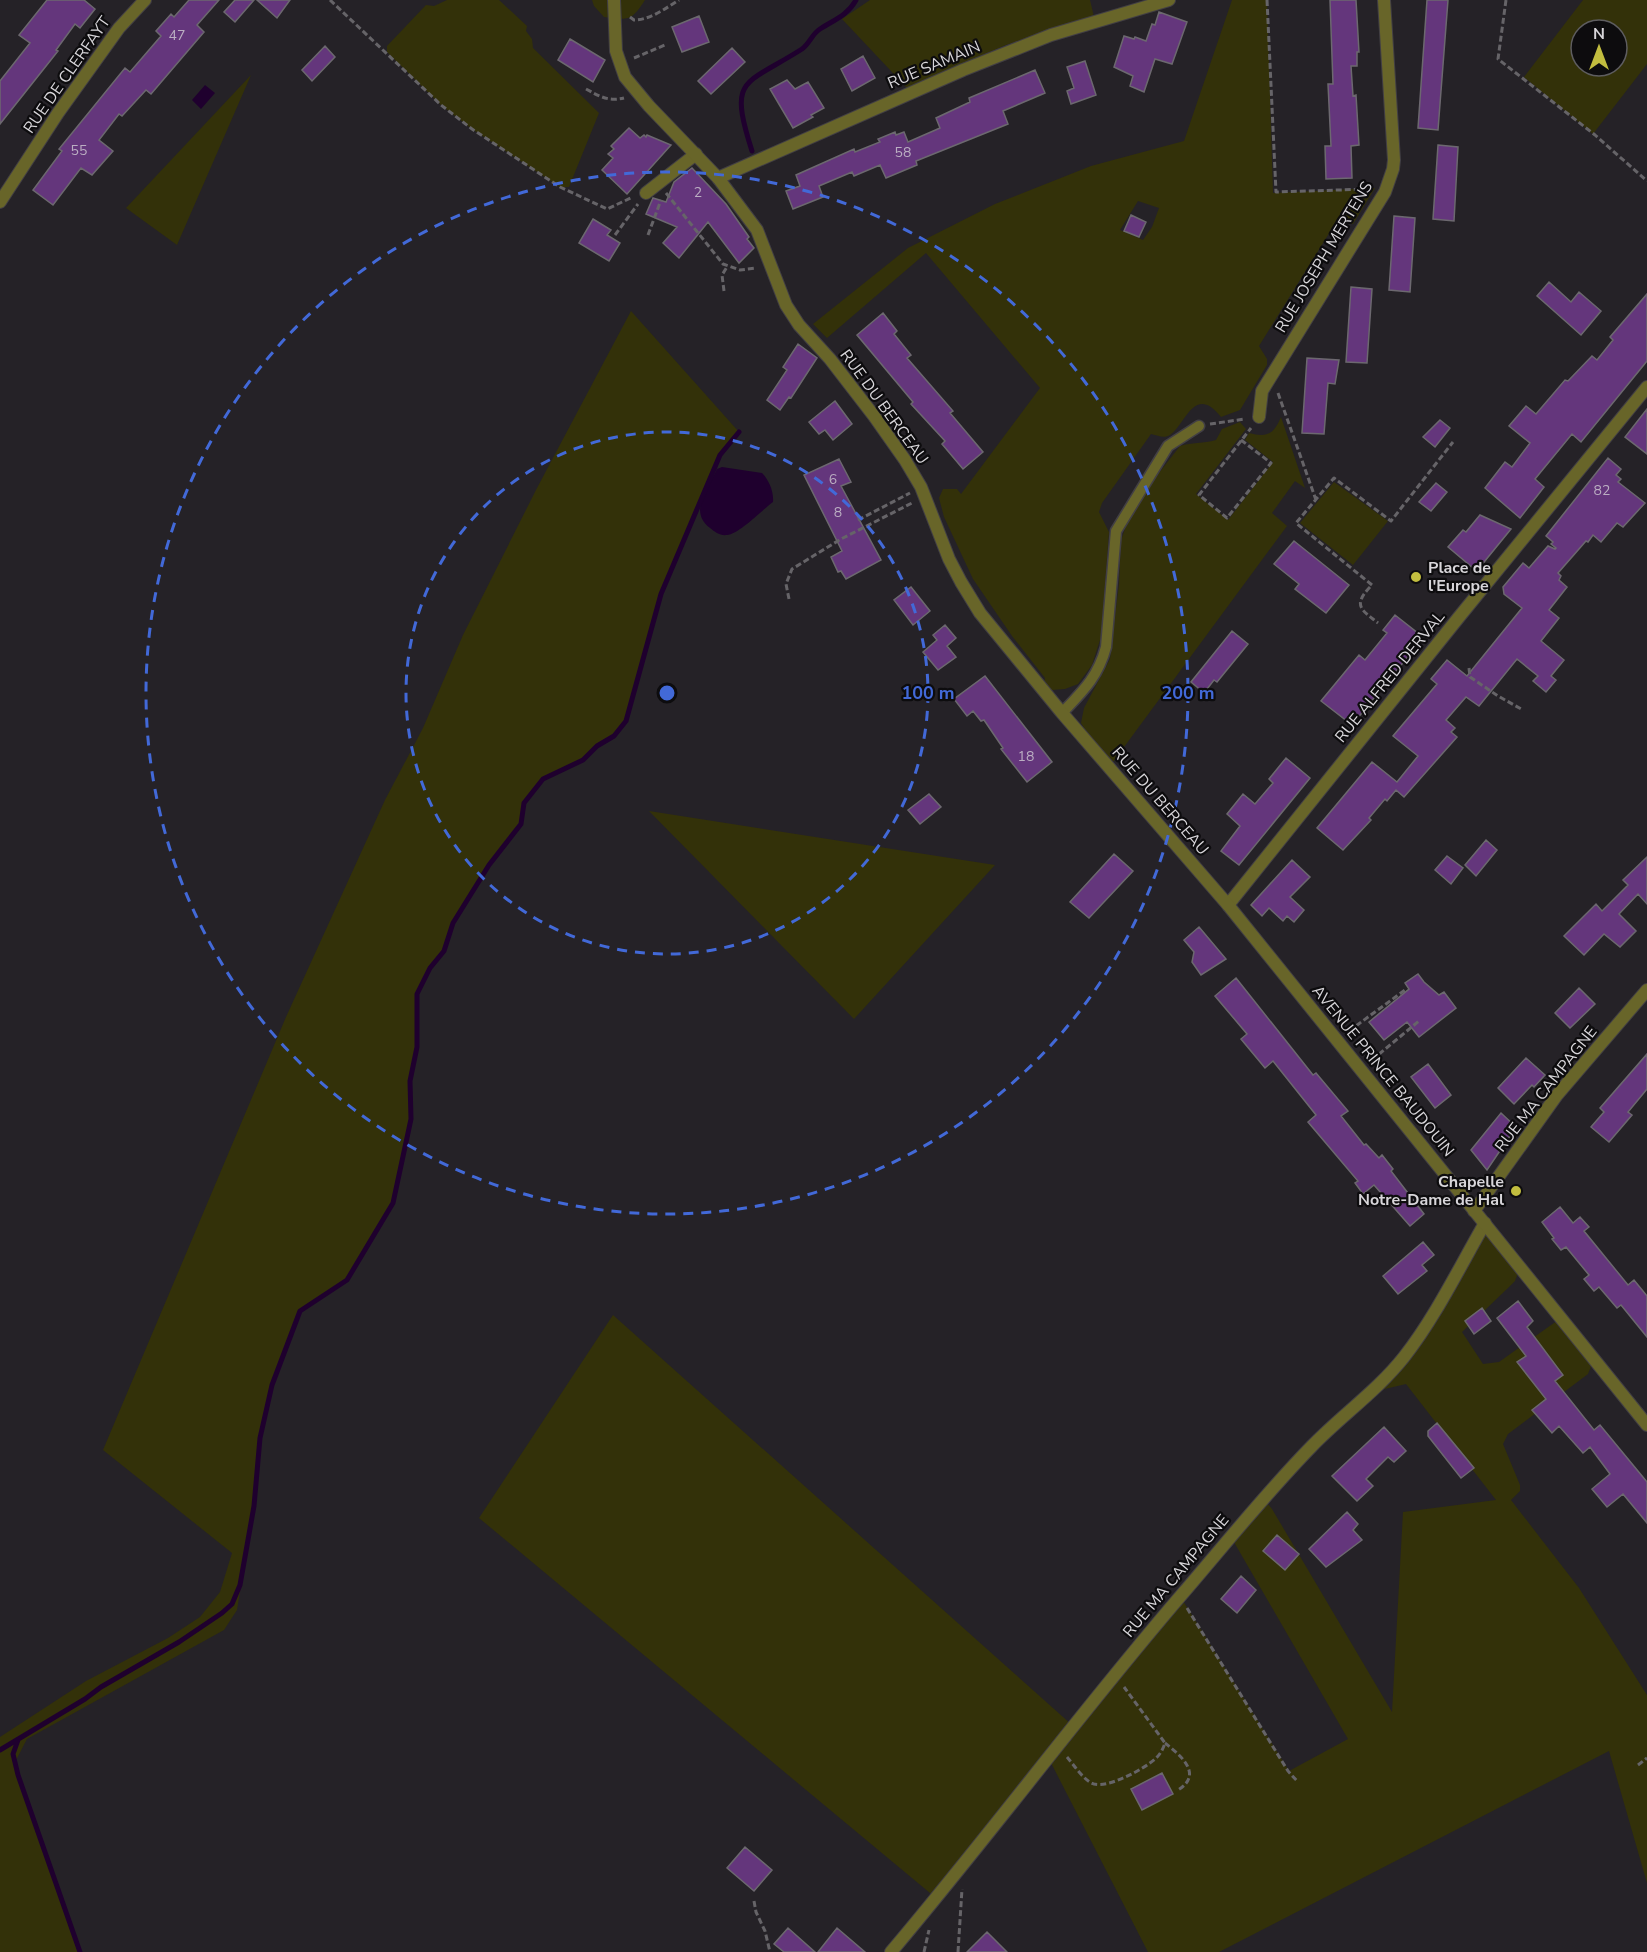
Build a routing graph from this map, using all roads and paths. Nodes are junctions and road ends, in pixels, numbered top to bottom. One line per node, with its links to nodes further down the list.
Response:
1 (145, 0): 19 (street, RUE DE CLERFAYT)
2 (330, 0): 18 (path)
3 (614, 0): 11 (street, RUE DU BERCEAU)
4 (679, 0): 9 (path)
5 (1169, 0): 15 (street, RUE SAMAIN)
6 (1267, 0): 17 (path)
7 (1384, 0): 17 (street, RUE JOSEPH MERTENS)
8 (1506, 0): 16 (path)
9 (625, 8)
10 (665, 45): 11 (path)
11 (616, 51): 13 (street, RUE DU BERCEAU)
12 (586, 88): 13 (path)
13 (636, 91): 14 (street, RUE DU BERCEAU)
14 (696, 154): 15 (street, RUE DU BERCEAU); 18 (street)
15 (718, 177): 22 (street, RUE DU BERCEAU)
16 (1647, 181)
17 (1387, 188): 25 (street, RUE JOSEPH MERTENS)
18 (646, 193): 21 (path)
19 (0, 202)
20 (648, 235): 23 (path)
21 (615, 236)
22 (771, 265): 23 (path); 31 (street, RUE DU BERCEAU)
23 (727, 267): 24 (path)
24 (724, 291)
25 (1272, 374): 27 (street, RUE JOSEPH MERTENS); 32 (path)
26 (1647, 387): 39 (street, RUE ALFRED DERVAL)
27 (1259, 417): 28 (path); 29 (path)
28 (1200, 426): 38 (lane)
29 (1241, 440): 29 (path)
30 (1453, 442): 32 (path)
31 (923, 492): 33 (path); 34 (path); 38 (street, RUE DU BERCEAU)
32 (1316, 500): 35 (path)
33 (858, 520)
34 (789, 599)
35 (1378, 623)
36 (1469, 668): 37 (path)
37 (1523, 710)
38 (1062, 713): 39 (street, RUE DU BERCEAU)
39 (1228, 905): 43 (street, AVENUE PRINCE BAUDOUIN)
40 (1406, 990): 43 (path)
41 (1647, 990): 45 (street, RUE MA CAMPAGNE)
42 (1419, 1021): 44 (path)
43 (1337, 1040): 44 (street, AVENUE PRINCE BAUDOUIN)
44 (1361, 1069): 45 (street, AVENUE PRINCE BAUDOUIN)
45 (1474, 1211): 46 (street, AVENUE PRINCE BAUDOUIN)
46 (1485, 1223): 47 (street, AVENUE PRINCE BAUDOUIN); 48 (street, RUE MA CAMPAGNE)
47 (1647, 1425)
48 (1180, 1596): 49 (street, RUE MA CAMPAGNE); 54 (path)
49 (1115, 1674): 50 (path); 51 (street, RUE MA CAMPAGNE)
50 (1165, 1743): 51 (path); 55 (path)
51 (1058, 1744): 56 (street, RUE MA CAMPAGNE)
52 (1647, 1758): 53 (path)
53 (1638, 1765)
54 (1297, 1781)
55 (1178, 1790)
56 (965, 1864): 59 (street, RUE MA CAMPAGNE); 60 (path)
57 (754, 1901): 58 (path)
58 (770, 1952)
59 (891, 1952)
60 (958, 1952)

